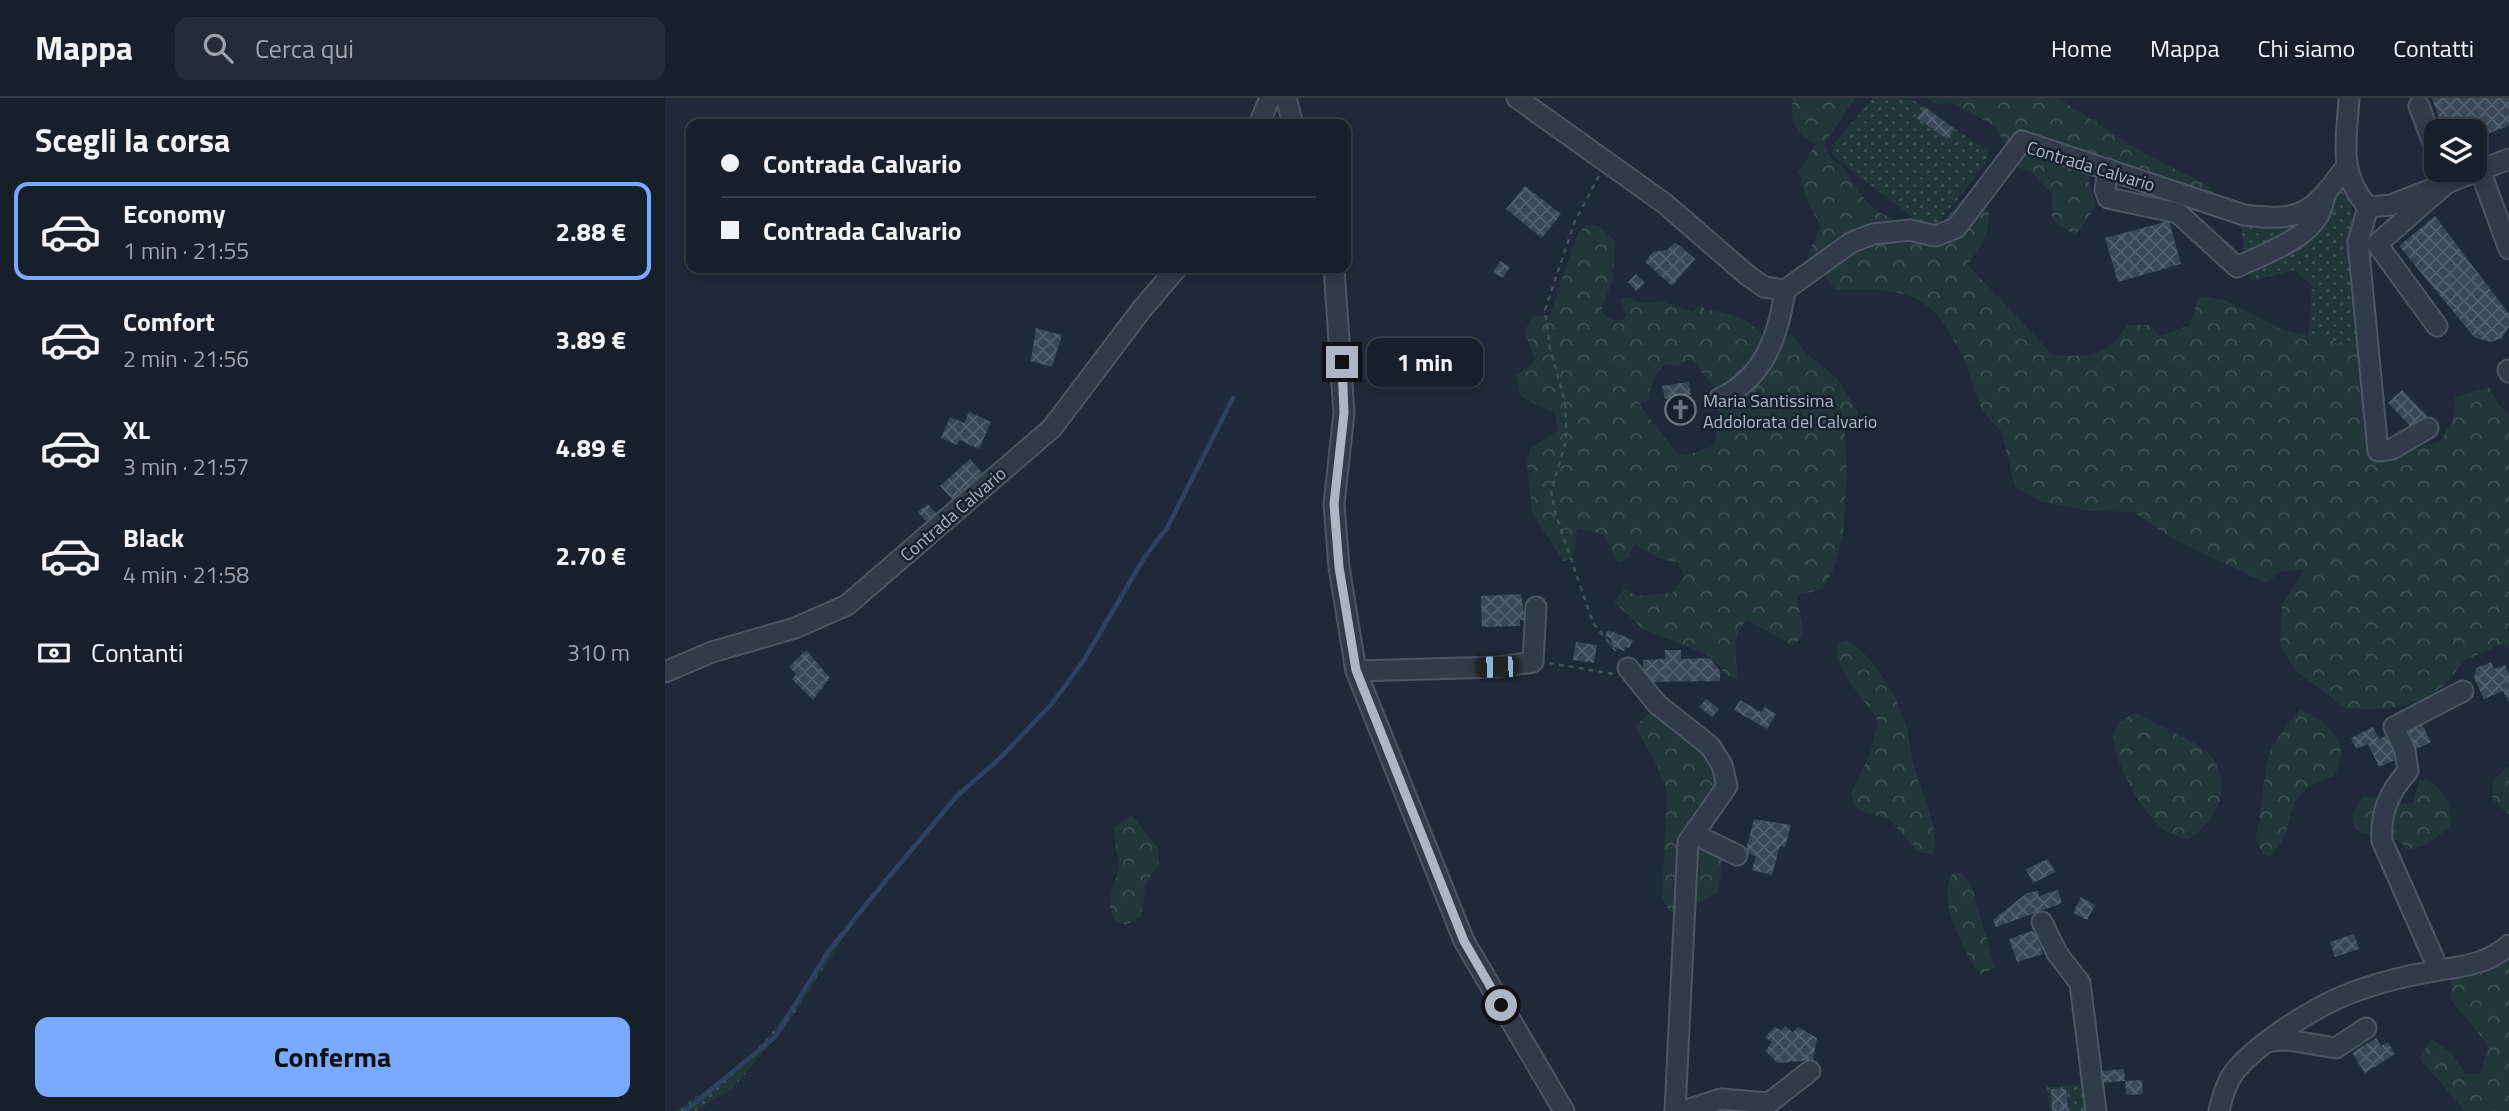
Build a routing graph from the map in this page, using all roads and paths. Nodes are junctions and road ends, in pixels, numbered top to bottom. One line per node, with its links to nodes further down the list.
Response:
1 (1270, 98): 6 (street)
2 (1286, 98): 7 (street)
3 (1517, 98): 10 (street)
4 (2349, 98): 12 (street)
5 (2419, 106): 8 (street)
6 (1261, 119)
7 (1292, 119)
8 (2424, 119)
9 (2509, 159): 11 (street)
10 (1603, 160): 22 (street); 28 (path)
11 (2487, 167)
12 (2345, 168): 17 (street, Contrada Calvario); 18 (street)
13 (2108, 169): 17 (street, Contrada Calvario); 17 (street); 22 (street, Contrada Calvario)
14 (2434, 182): 18 (street)
15 (2439, 182): 23 (street)
16 (2484, 182): 19 (street)
17 (2324, 197)
18 (2368, 206): 25 (street)
19 (2509, 249)
20 (1173, 273): 30 (street, Contrada Calvario)
21 (1334, 273): 29 (street)
22 (1785, 290): 24 (street)
23 (2437, 326)
24 (1720, 398)
25 (2428, 429)
26 (1536, 607): 27 (street)
27 (1533, 662): 28 (path); 29 (street)
28 (1628, 668): 32 (street)
29 (1356, 670): 40 (street)
30 (665, 672)
31 (2463, 691): 36 (street)
32 (1694, 834): 33 (street); 41 (street)
33 (1737, 855)
34 (2042, 922): 43 (street)
35 (2509, 945): 36 (street)
36 (2435, 971): 38 (street)
37 (2366, 1028): 38 (street)
38 (2270, 1041): 44 (street)
39 (1810, 1071): 42 (street)
40 (1564, 1111)
41 (1675, 1111)
42 (1683, 1111)
43 (2096, 1111)
44 (2219, 1111)

